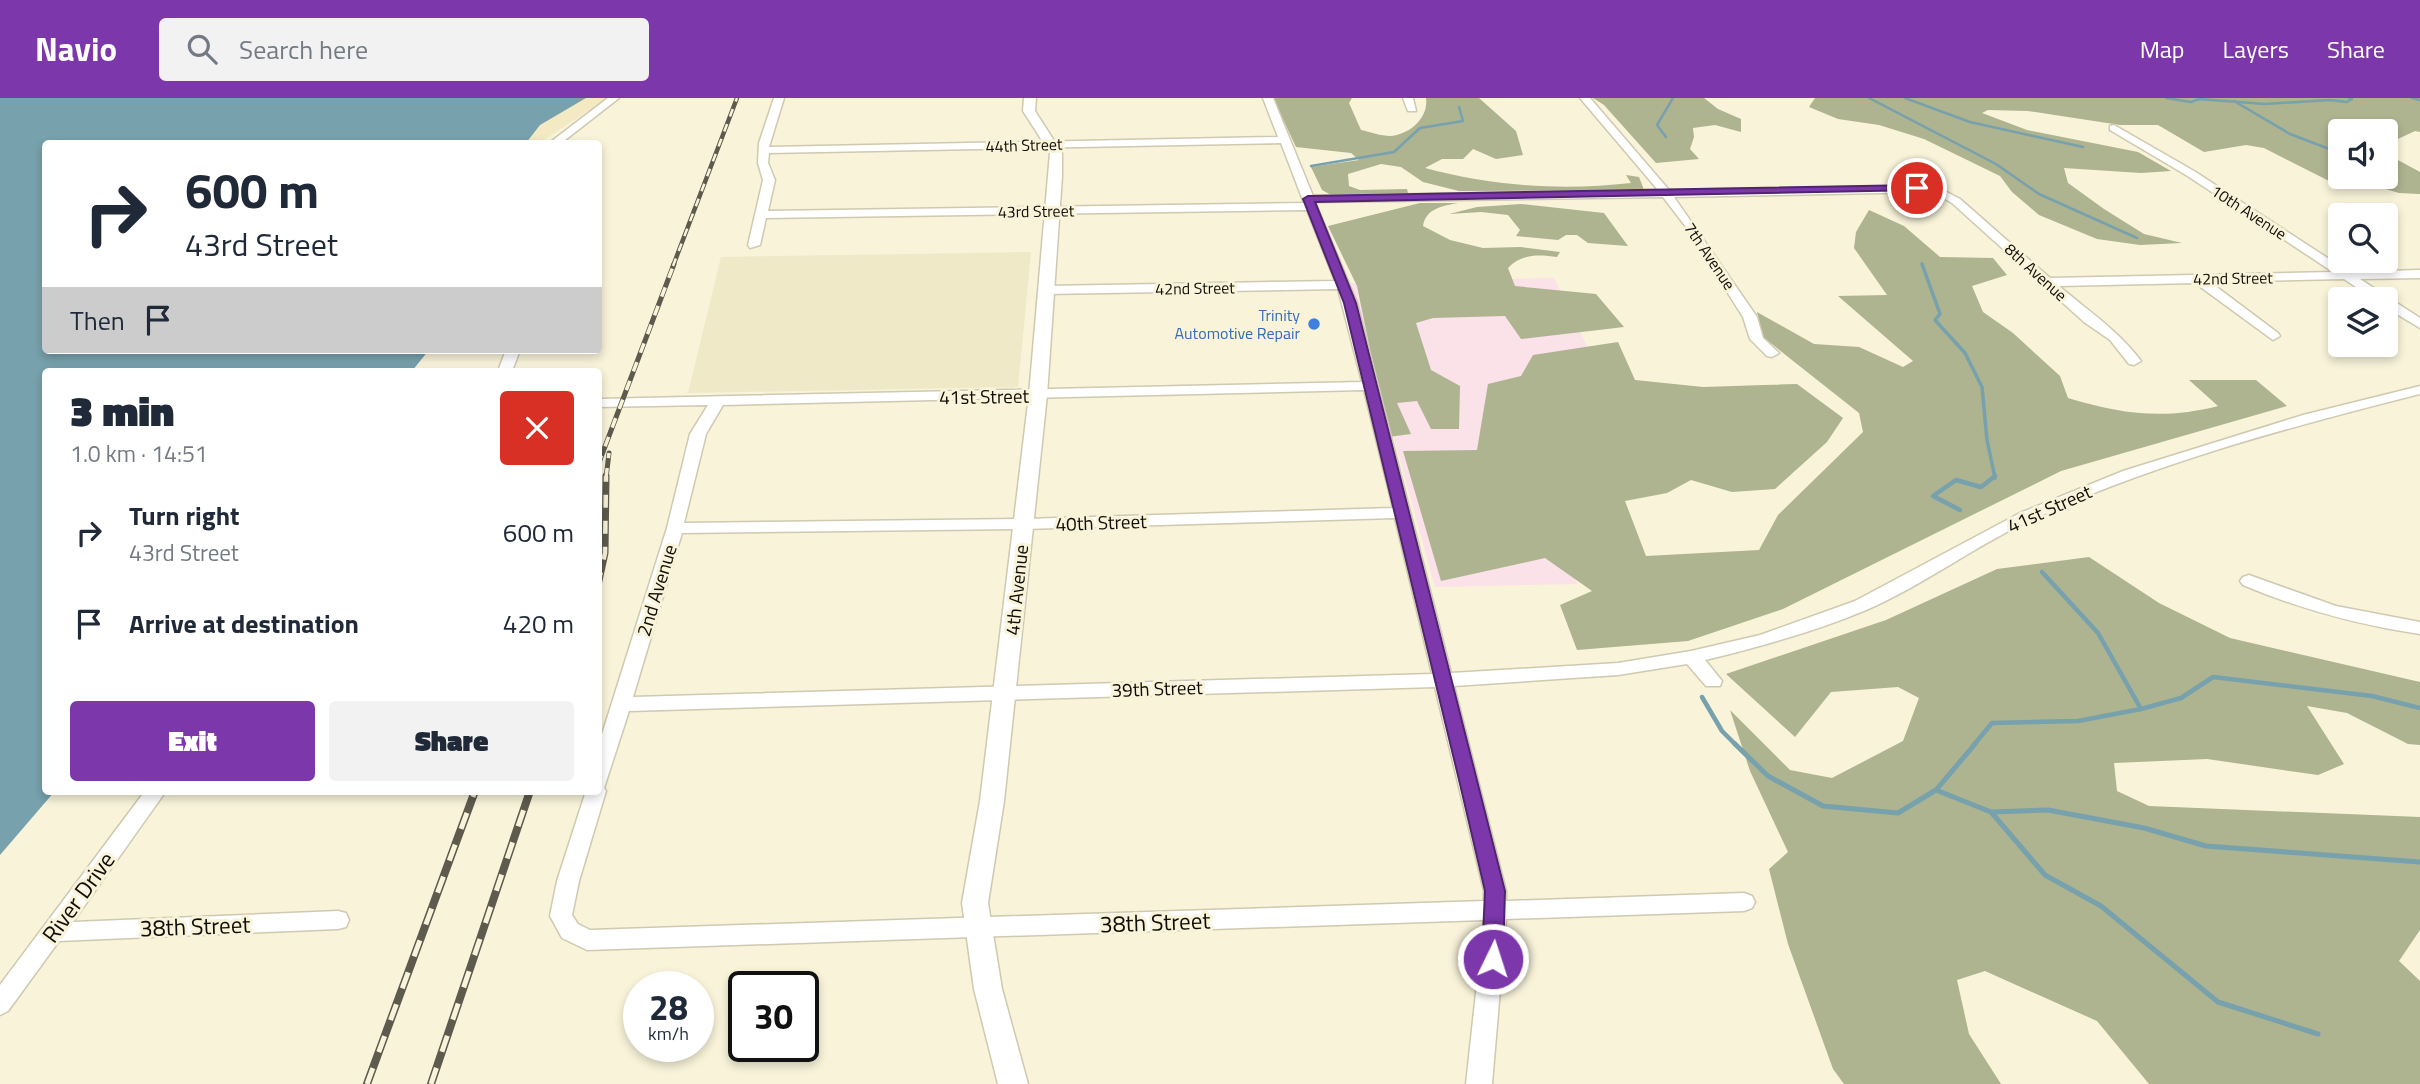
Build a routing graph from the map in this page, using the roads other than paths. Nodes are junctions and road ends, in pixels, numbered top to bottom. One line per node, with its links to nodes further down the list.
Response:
1 (614, 98): 7 (street)
2 (779, 98): 10 (street)
3 (1030, 98): 9 (main road, 4th Avenue)
4 (1268, 98): 8 (street)
5 (1585, 98): 12 (street, 7th Avenue)
6 (2114, 128): 18 (street, 10th Avenue)
7 (558, 140)
8 (1285, 140): 9 (street, 44th Street); 13 (street)
9 (1052, 145): 10 (street, 44th Street); 14 (main road, 4th Avenue)
10 (763, 150): 15 (street)
11 (1934, 189): 12 (street, 43rd Street); 20 (street, 8th Avenue)
12 (1666, 192): 13 (street, 43rd Street); 27 (street, 7th Avenue)
13 (1310, 202): 14 (street, 43rd Street); 21 (street)
14 (1052, 211): 15 (street, 43rd Street); 23 (main road, 4th Avenue)
15 (761, 215): 16 (street)
16 (754, 245)
17 (2420, 274): 18 (street, 42nd Street)
18 (2346, 276): 19 (street, 42nd Street); 22 (street, 10th Avenue)
19 (2198, 279): 20 (street, 42nd Street); 26 (street)
20 (2047, 282): 28 (street, 8th Avenue)
21 (1344, 285): 23 (street, 42nd Street); 29 (street)
22 (2363, 287)
23 (1046, 290): 31 (main road, 4th Avenue)
24 (2398, 309): 25 (street, 10th Avenue)
25 (2420, 324)
26 (2273, 336)
27 (1772, 353)
28 (2134, 361)
29 (1369, 386): 31 (street, 41st Street); 34 (street)
30 (2420, 390): 39 (street, 41st Street)
31 (1038, 394): 32 (street, 41st Street); 35 (main road, 4th Avenue)
32 (718, 400): 33 (street, 41st Street); 36 (street, 2nd Avenue)
33 (602, 403)
34 (1401, 513): 35 (street, 40th Street); 40 (street)
35 (1024, 524): 36 (street, 40th Street); 42 (main road, 4th Avenue)
36 (675, 528): 43 (street, 2nd Avenue)
37 (2249, 582): 38 (street)
38 (2420, 628)
39 (1691, 657): 40 (street, 39th Street); 41 (street)
40 (1442, 679): 42 (street, 39th Street); 48 (street)
41 (1713, 681)
42 (1004, 693): 43 (street, 39th Street); 50 (main road, 4th Avenue)
43 (621, 704): 44 (street, 2nd Avenue)
44 (602, 768)
45 (153, 795): 51 (street, River Drive)
46 (595, 795): 50 (street, 38th Street)
47 (1744, 902): 48 (street, 38th Street)
48 (1495, 911): 50 (street, 38th Street); 54 (street)
49 (338, 920): 51 (street, 38th Street)
50 (981, 928): 53 (main road, 4th Avenue)
51 (51, 932): 52 (street, River Drive)
52 (0, 1004)
53 (1013, 1084)
54 (1479, 1084)

